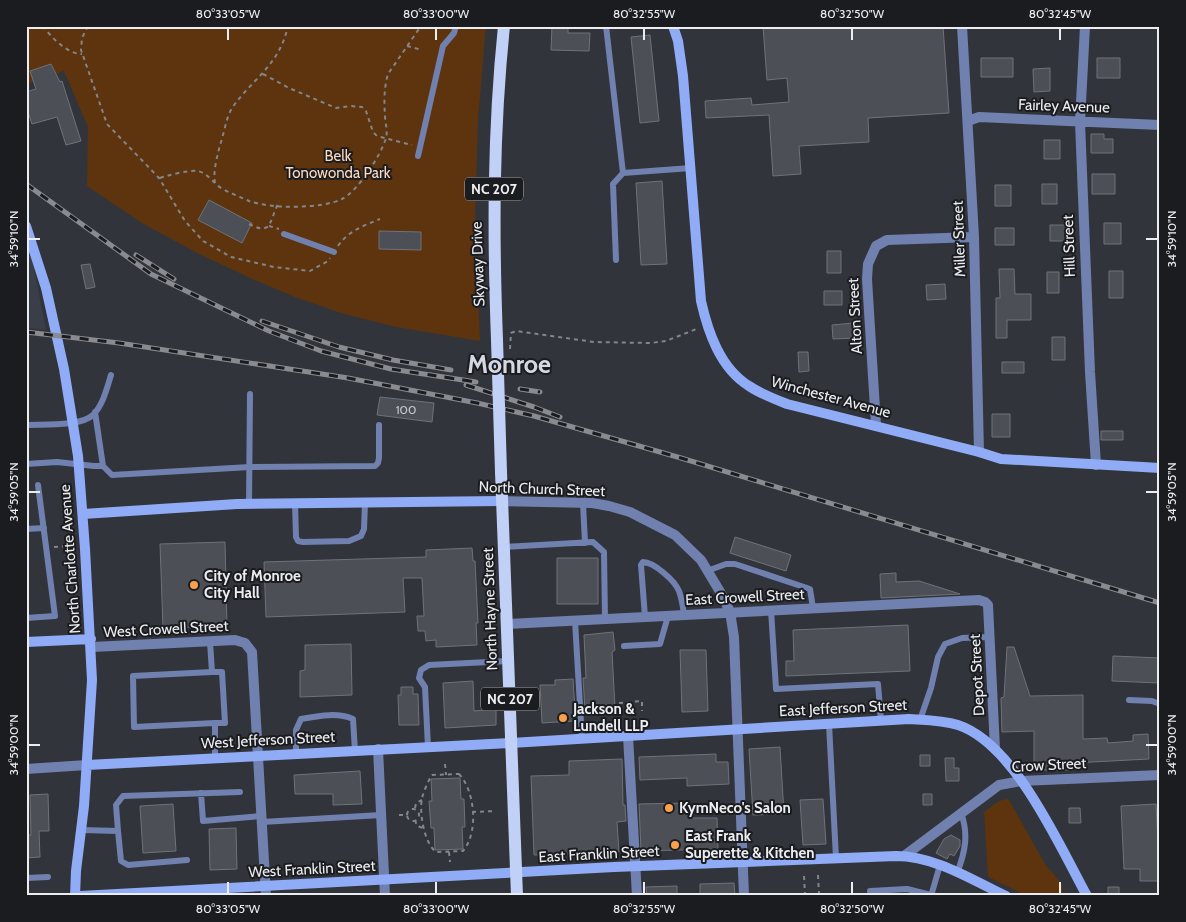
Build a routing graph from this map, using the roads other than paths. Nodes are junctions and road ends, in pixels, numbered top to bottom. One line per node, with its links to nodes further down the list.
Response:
1 (456, 26): 10 (lane)
2 (504, 26): 33 (main road, Skyway Drive / NC 207, bridge)
3 (606, 26): 12 (lane)
4 (673, 26): 11 (main road, Winchester Avenue)
5 (962, 26): 7 (street, Miller Street)
6 (1085, 26): 8 (street, Hill Street)
7 (968, 120): 8 (street, Fairley Avenue); 15 (street, Miller Street)
8 (1080, 122): 9 (street, Fairley Avenue); 28 (street, Hill Street)
9 (1160, 125)
10 (418, 156)
11 (690, 168): 12 (lane); 24 (main road, Winchester Avenue)
12 (623, 173): 17 (lane)
13 (26, 226): 21 (main road, North Charlotte Avenue)
14 (284, 234): 16 (lane)
15 (974, 237): 24 (street, Alton Street); 25 (street, Miller Street)
16 (334, 252)
17 (616, 260)
18 (111, 375): 20 (lane)
19 (250, 394): 30 (lane)
20 (95, 412): 21 (lane); 29 (lane)
21 (72, 423): 22 (lane); 27 (main road, North Charlotte Avenue)
22 (26, 425)
23 (378, 425): 30 (lane)
24 (876, 425): 25 (main road, Winchester Avenue)
25 (979, 452): 28 (main road, Winchester Avenue)
26 (26, 464): 27 (lane)
27 (78, 464): 29 (lane); 38 (main road, North Charlotte Avenue)
28 (1096, 465): 31 (main road, Winchester Avenue)
29 (102, 466): 30 (lane)
30 (250, 467): 36 (lane)
31 (1160, 468)
32 (38, 485): 39 (lane)
33 (502, 501): 34 (main road, North Church Street); 35 (street, North Church Street); 42 (main road, North Hayne Street / NC 207)
34 (365, 503): 37 (main road, North Church Street); 37 (lane)
35 (583, 503): 41 (lane); 43 (street, North Church Street)
36 (250, 504): 37 (main road, North Church Street); 38 (main road, North Church Street)
37 (295, 504)
38 (83, 514): 58 (main road, North Charlotte Avenue)
39 (44, 528): 40 (lane); 51 (lane)
40 (26, 529)
41 (585, 543): 42 (lane); 52 (lane)
42 (504, 548): 54 (main road, North Hayne Street / NC 207)
43 (708, 571): 45 (lane); 47 (street, North Church Street)
44 (985, 602): 45 (street, East Crowell Street); 55 (street, Depot Street)
45 (813, 608): 46 (street, East Crowell Street)
46 (771, 610): 47 (street, East Crowell Street); 65 (lane)
47 (730, 612): 48 (street, East Crowell Street); 68 (street, North Church Street)
48 (684, 615): 49 (street, East Crowell Street); 50 (lane)
49 (668, 616): 50 (street, East Crowell Street); 59 (lane)
50 (645, 617): 52 (street, East Crowell Street)
51 (26, 618)
52 (604, 620): 53 (street, East Crowell Street)
53 (576, 621): 54 (street, East Crowell Street); 70 (lane)
54 (507, 624): 60 (main road, North Hayne Street / NC 207)
55 (990, 637): 64 (lane); 74 (street, Depot Street)
56 (26, 642): 58 (main road, West Crowell Street)
57 (210, 642): 58 (street, West Crowell Street); 61 (lane); 77 (street, West Crowell Street)
58 (91, 643): 79 (main road, North Charlotte Avenue)
59 (624, 646)
60 (508, 661): 71 (main road, North Hayne Street / NC 207); 72 (lane)
61 (212, 672): 66 (lane); 66 (lane)
62 (1129, 700): 63 (lane)
63 (1160, 704)
64 (920, 720): 65 (main road, East Jefferson Street); 74 (main road, East Jefferson Street)
65 (882, 721): 67 (main road, East Jefferson Street)
66 (215, 722): 78 (lane)
67 (829, 724): 68 (main road, East Jefferson Street); 91 (lane)
68 (738, 729): 69 (main road, East Jefferson Street); 93 (street, North Church Street)
69 (628, 736): 70 (main road, East Jefferson Street); 95 (street)
70 (582, 739): 71 (main road, East Jefferson Street)
71 (511, 743): 72 (main road, West Jefferson Street); 96 (main road, North Hayne Street / NC 207)
72 (428, 747): 73 (main road, West Jefferson Street)
73 (378, 749): 75 (main road, West Jefferson Street); 86 (street)
74 (995, 749): 82 (main road, East Jefferson Street)
75 (355, 751): 76 (main road, West Jefferson Street); 76 (lane)
76 (296, 754): 77 (main road, West Jefferson Street)
77 (257, 755): 78 (main road, West Jefferson Street); 87 (street)
78 (215, 758): 79 (main road, West Jefferson Street)
79 (87, 765): 80 (street, West Jefferson Street); 88 (main road, North Charlotte Avenue)
80 (26, 770)
81 (1160, 775): 82 (street, Crow Street)
82 (1021, 781): 85 (street, Crow Street); 111 (main road, East Jefferson Street)
83 (240, 792): 84 (lane)
84 (201, 793): 87 (lane); 89 (lane)
85 (962, 813): 90 (street, Crow Street); 97 (lane)
86 (381, 815): 87 (lane); 100 (street)
87 (261, 819): 101 (street)
88 (81, 830): 89 (lane); 104 (main road, North Charlotte Avenue)
89 (118, 831): 92 (lane)
90 (904, 856): 91 (main road, East Franklin Street); 94 (main road, East Franklin Street)
91 (836, 858): 93 (main road, East Franklin Street)
92 (186, 860)
93 (742, 863): 95 (main road, East Franklin Street); 109 (street, North Church Street)
94 (940, 865): 97 (main road, East Franklin Street); 103 (lane)
95 (635, 867): 96 (main road, East Franklin Street); 108 (street)
96 (516, 873): 100 (main road, West Franklin Street); 107 (main road, North Hayne Street / NC 207)
97 (957, 873): 110 (main road, East Franklin Street)
98 (48, 876): 99 (lane)
99 (26, 878)
100 (384, 880): 101 (main road, West Franklin Street); 106 (street)
101 (266, 891): 105 (main road, West Franklin Street)
102 (870, 891): 103 (lane)
103 (932, 895)
104 (75, 896)
105 (80, 896)
106 (385, 896)
107 (517, 896)
108 (637, 896)
109 (744, 896)
110 (1006, 896)
111 (1087, 896)

